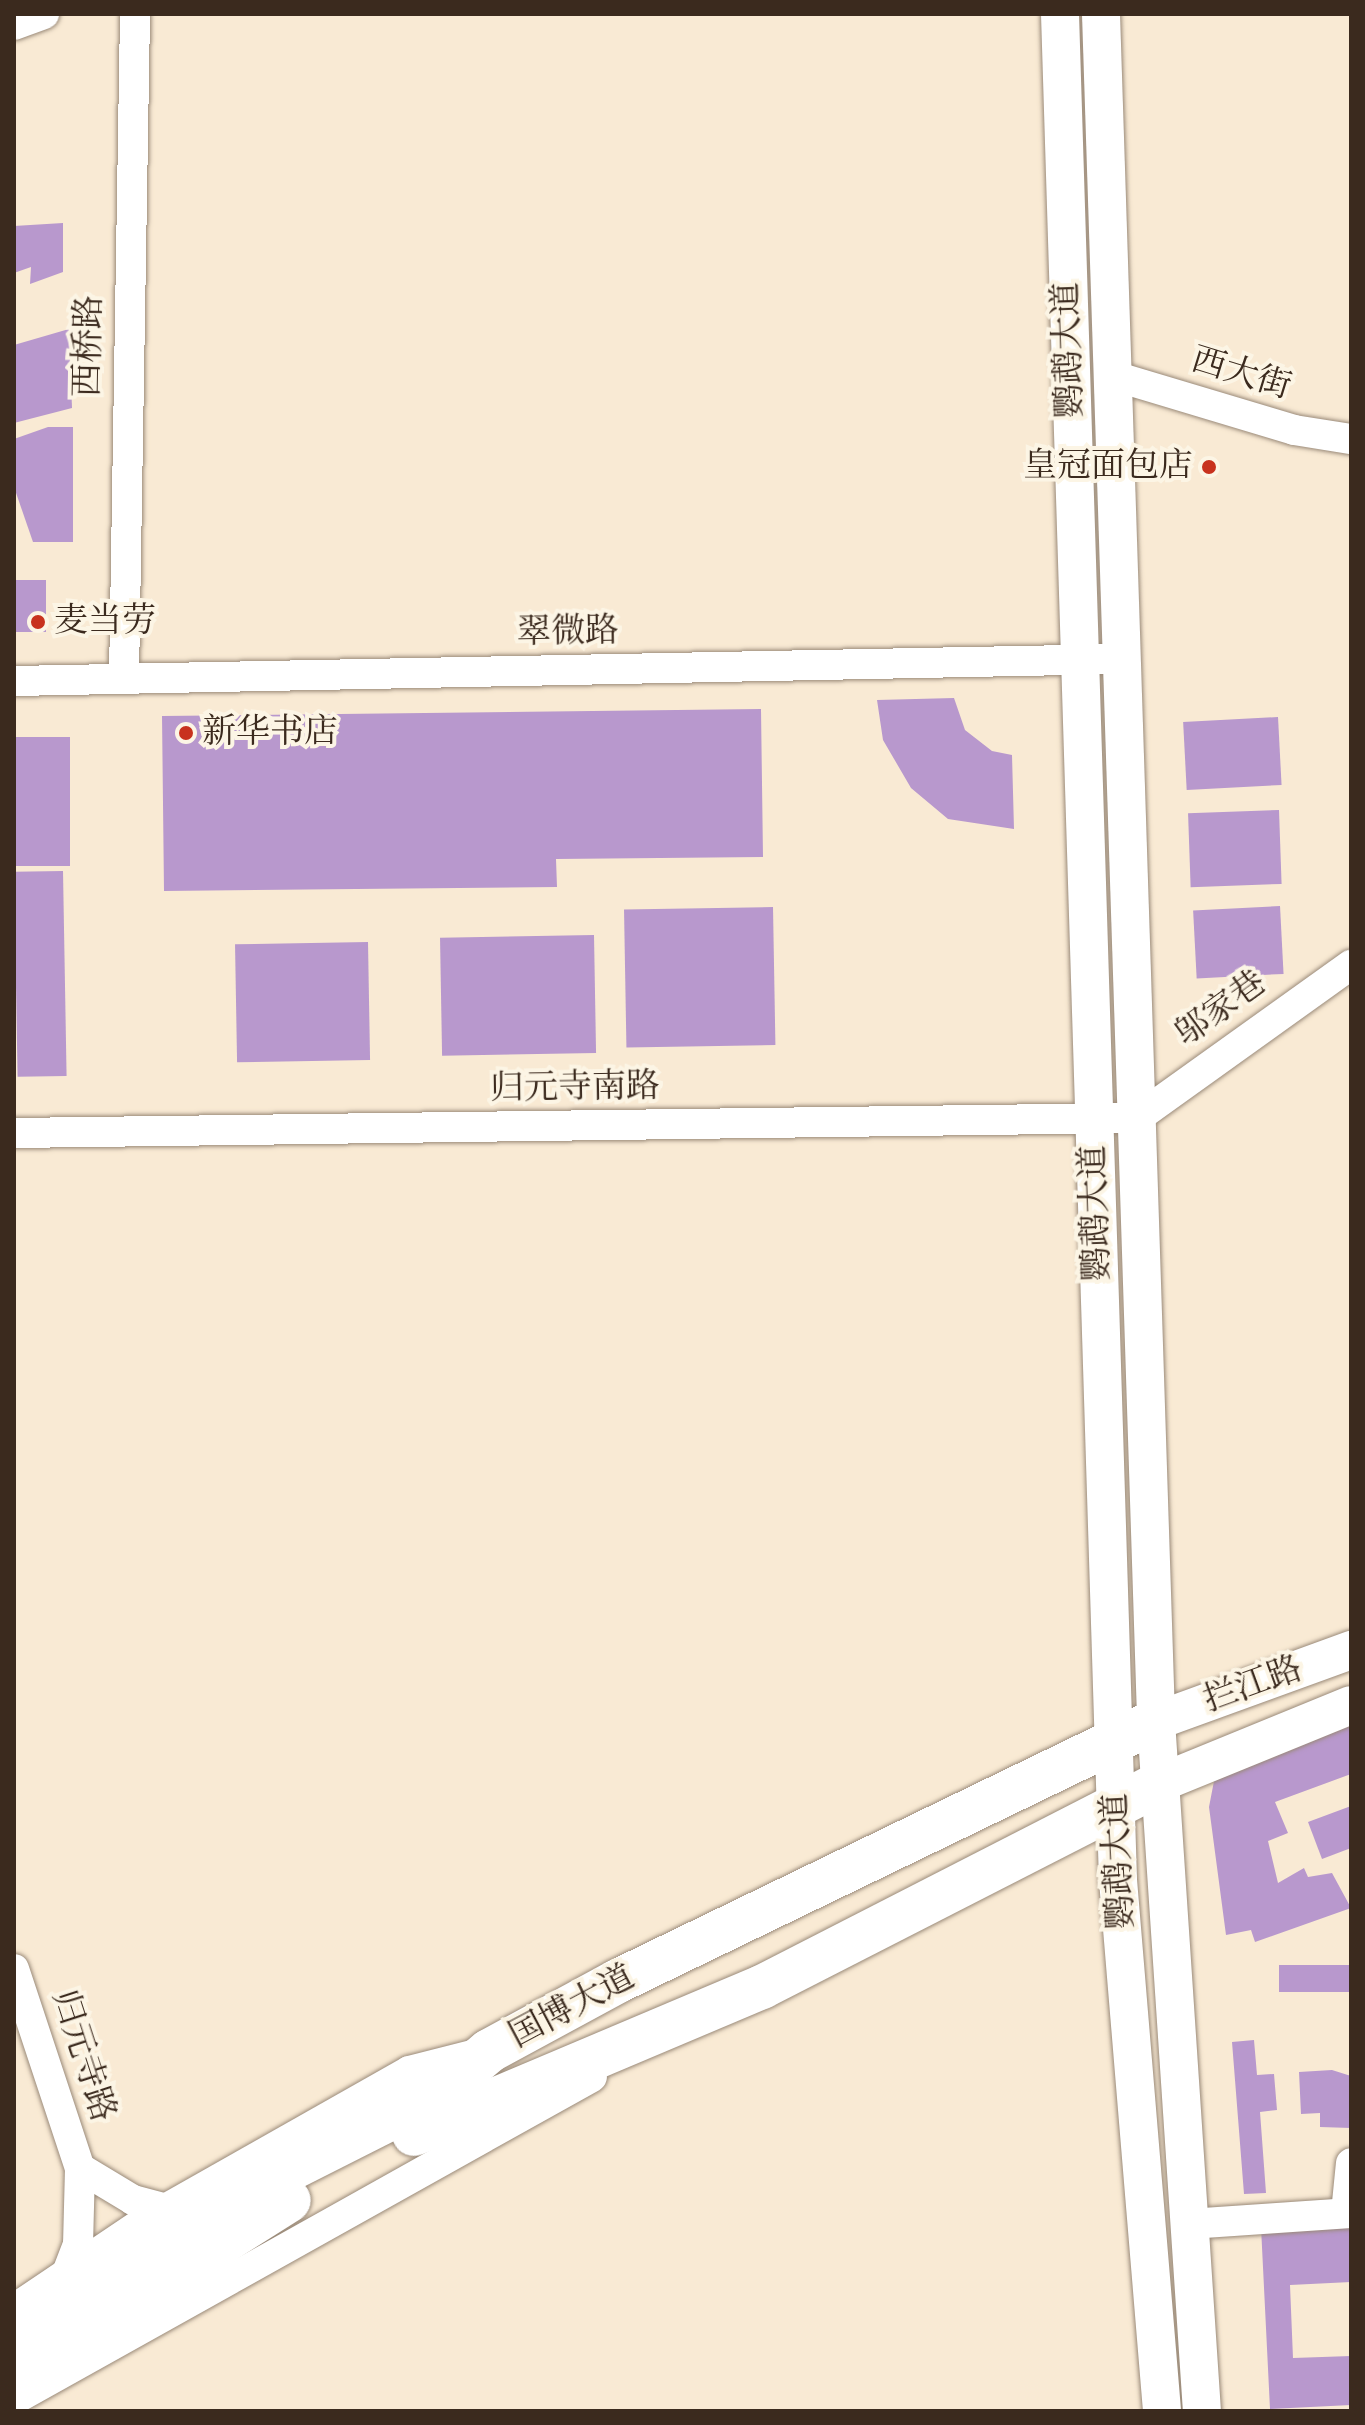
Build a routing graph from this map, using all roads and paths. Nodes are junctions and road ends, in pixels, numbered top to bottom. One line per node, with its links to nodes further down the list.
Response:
1 (44, 14): 5 (street)
2 (135, 14): 10 (street, 西桥路)
3 (1060, 14): 9 (main road, 鹦鹉大道)
4 (1101, 14): 6 (main road, 鹦鹉大道)
5 (14, 25)
6 (1111, 375): 7 (street, 西大街); 8 (main road, 鹦鹉大道)
7 (1351, 439)
8 (1123, 659): 9 (street, 翠微路); 13 (main road, 鹦鹉大道)
9 (1077, 661): 10 (street, 翠微路); 14 (main road, 鹦鹉大道)
10 (124, 678): 11 (street, 翠微路)
11 (14, 681)
12 (1351, 965): 13 (street, 邬家巷)
13 (1137, 1118): 14 (street, 归元寺南路); 18 (main road, 鹦鹉大道)
14 (1092, 1119): 15 (street, 归元寺南路); 19 (main road, 鹦鹉大道)
15 (14, 1133)
16 (1351, 1650): 18 (main road, 拦江路)
17 (1351, 1705): 20 (main road, 拦江路)
18 (1156, 1721): 19 (highway, 国博大道); 20 (main road, 鹦鹉大道)
19 (1115, 1743): 21 (main road, 鹦鹉大道); 24 (highway, 国博大道)
20 (1160, 1783): 21 (highway, 国博大道); 30 (main road, 鹦鹉大道)
21 (1115, 1806): 23 (highway, 国博大道); 36 (main road, 鹦鹉大道)
22 (14, 1969): 27 (street, 归元寺路)
23 (716, 2006): 25 (highway, 国博大道); 35 (street)
24 (489, 2051): 25 (highway, 国博大道); 28 (street)
25 (444, 2106): 33 (highway, 国博大道); 34 (highway, 国博大道)
26 (1351, 2163): 29 (street)
27 (80, 2168): 28 (street); 31 (street, 归元寺路)
28 (166, 2209): 31 (street)
29 (1349, 2213): 30 (street)
30 (1189, 2224): 37 (main road, 鹦鹉大道)
31 (67, 2273): 32 (street)
32 (14, 2309)
33 (14, 2335)
34 (14, 2374)
35 (14, 2400)
36 (1162, 2411)
37 (1202, 2411)

